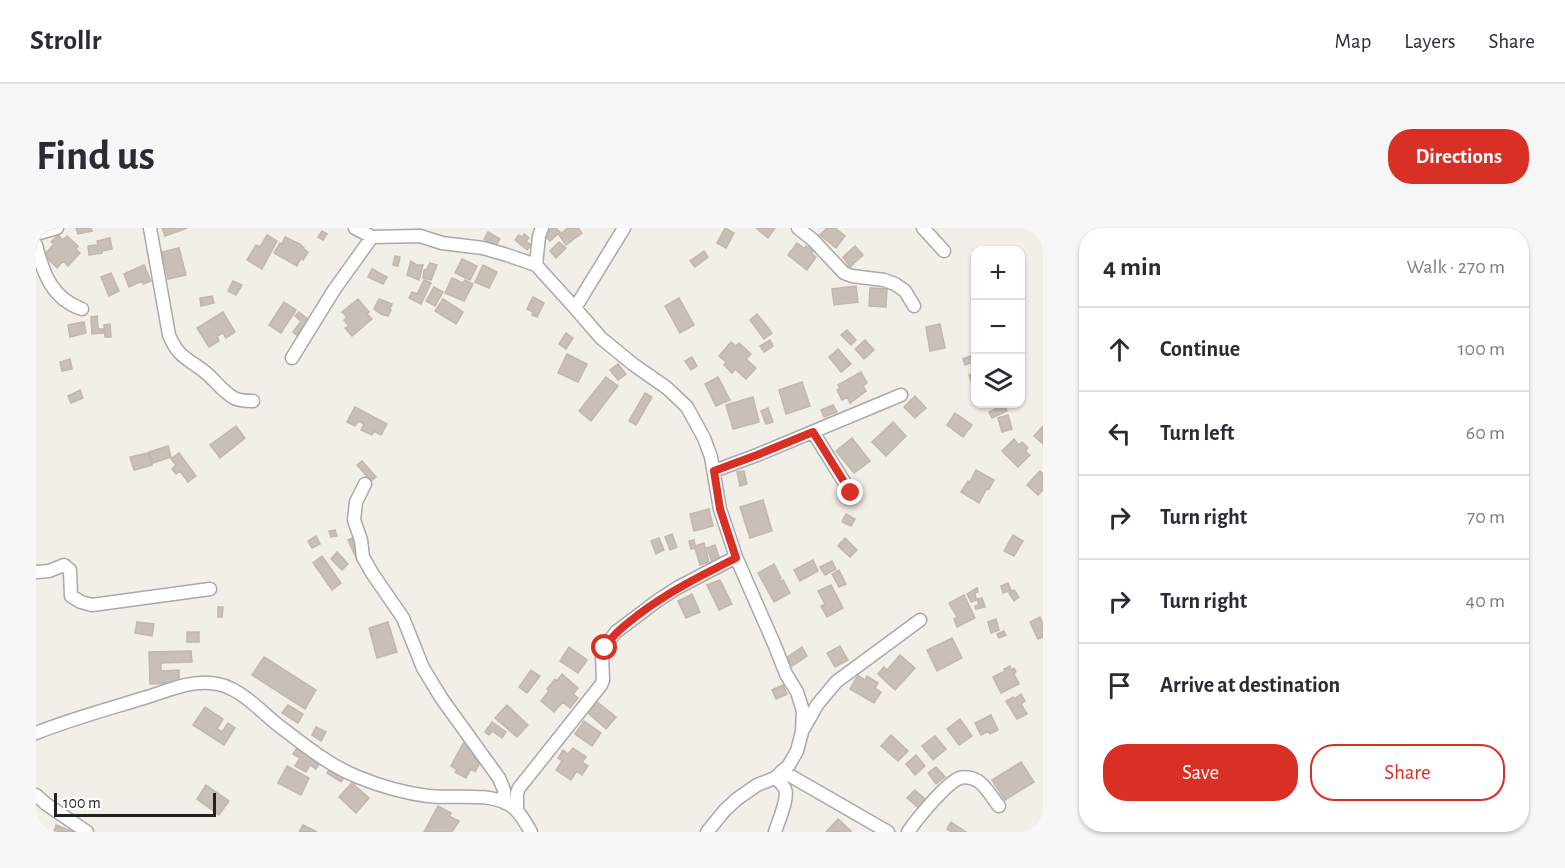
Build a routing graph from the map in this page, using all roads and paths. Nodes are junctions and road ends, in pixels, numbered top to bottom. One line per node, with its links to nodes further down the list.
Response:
1 (57, 228): 9 (street)
2 (150, 228): 19 (street)
3 (355, 228): 10 (street)
4 (542, 228): 13 (street)
5 (624, 228): 15 (street)
6 (798, 228): 14 (street)
7 (923, 228): 12 (street)
8 (421, 232): 10 (street); 13 (street)
9 (36, 234)
10 (372, 237): 17 (street)
11 (36, 245): 16 (street)
12 (944, 251)
13 (536, 265): 15 (street)
14 (914, 306)
15 (575, 308): 21 (street)
16 (82, 309)
17 (291, 358)
18 (901, 395): 20 (street)
19 (253, 401)
20 (813, 432): 21 (street); 23 (street)
21 (714, 471): 24 (street)
22 (365, 484): 32 (street)
23 (851, 493)
24 (736, 558): 28 (street); 34 (street)
25 (36, 572): 26 (street)
26 (210, 589)
27 (920, 620): 28 (street)
28 (802, 732): 30 (street)
29 (36, 733): 32 (street)
30 (779, 775): 37 (street); 38 (street); 39 (street)
31 (36, 795): 35 (street)
32 (505, 802): 34 (street)
33 (999, 806): 40 (street)
34 (517, 811): 36 (street)
35 (87, 832)
36 (531, 832)
37 (707, 832)
38 (775, 832)
39 (888, 832)
40 (908, 832)

